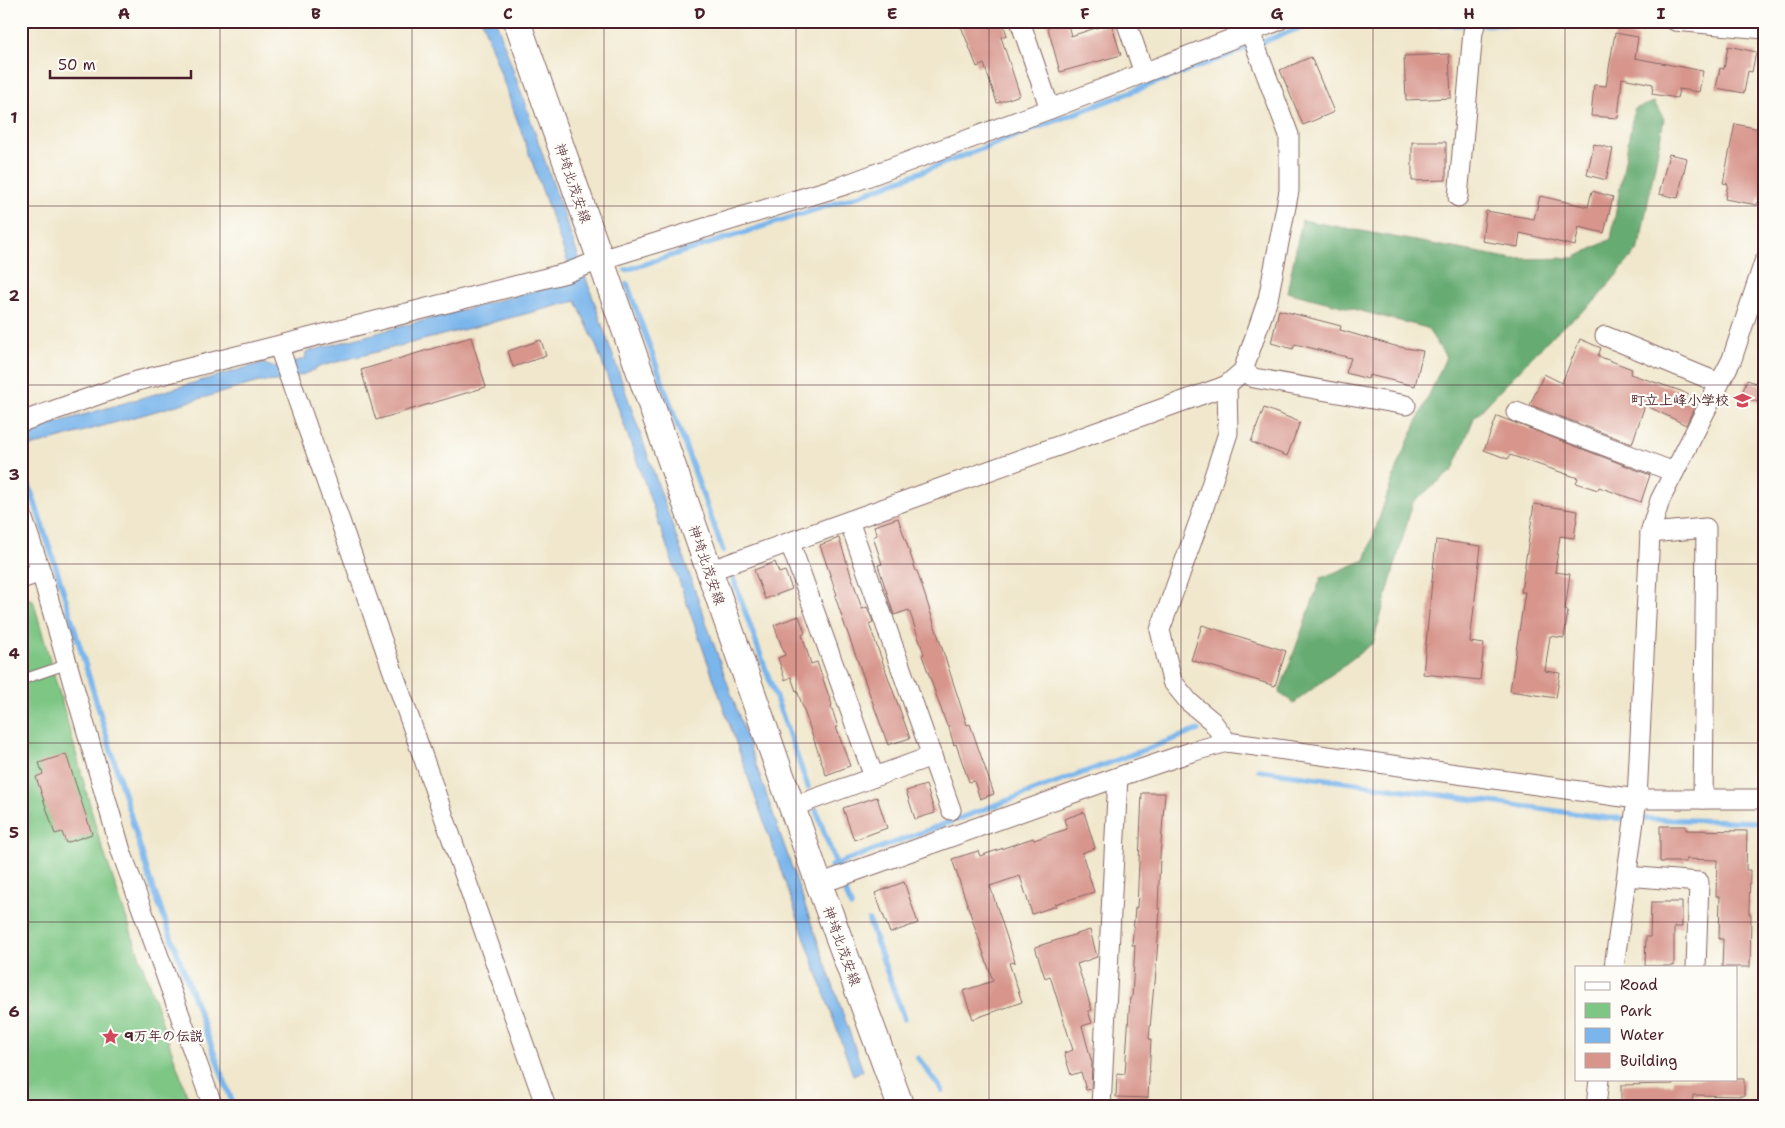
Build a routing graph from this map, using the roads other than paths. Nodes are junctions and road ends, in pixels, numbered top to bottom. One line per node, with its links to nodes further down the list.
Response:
1 (517, 21): 13 (main road, 神埼北茂安線)
2 (1020, 21): 10 (street)
3 (1126, 21): 9 (street)
4 (1278, 21): 6 (street)
5 (1675, 21): 8 (street)
6 (1248, 27): 9 (street); 16 (street)
7 (1474, 27): 11 (street)
8 (1764, 29)
9 (1144, 73): 10 (street)
10 (1050, 109): 13 (street)
11 (1458, 196)
12 (1764, 262): 17 (street)
13 (592, 264): 15 (street); 27 (main road, 神埼北茂安線)
14 (1605, 336): 17 (street)
15 (279, 347): 21 (street); 47 (street)
16 (1242, 372): 18 (street); 19 (street)
17 (1719, 383): 22 (street)
18 (1228, 385): 24 (street); 32 (street)
19 (1406, 405)
20 (1516, 412): 22 (street)
21 (21, 422)
22 (1674, 472): 25 (street)
23 (21, 513): 28 (street)
24 (849, 521): 26 (street); 33 (street)
25 (1650, 533): 36 (street); 37 (street)
26 (790, 543): 27 (street); 34 (street)
27 (709, 571): 39 (main road, 神埼北茂安線)
28 (41, 572): 29 (street); 30 (street)
29 (21, 580)
30 (68, 664): 31 (lane); 46 (street)
31 (21, 680)
32 (1227, 742): 35 (street); 36 (street)
33 (932, 756): 34 (street); 40 (street)
34 (874, 777): 39 (street)
35 (1118, 777): 42 (street); 49 (street)
36 (1637, 799): 37 (street); 41 (street)
37 (1703, 799): 38 (street)
38 (1764, 800)
39 (792, 807): 42 (main road, 神埼北茂安線)
40 (951, 810)
41 (1627, 876): 43 (street); 44 (street)
42 (819, 884): 48 (main road, 神埼北茂安線)
43 (1614, 966)
44 (1696, 966)
45 (1599, 1080): 50 (street)
46 (213, 1107)
47 (546, 1107)
48 (900, 1107)
49 (1101, 1107)
50 (1596, 1107)

